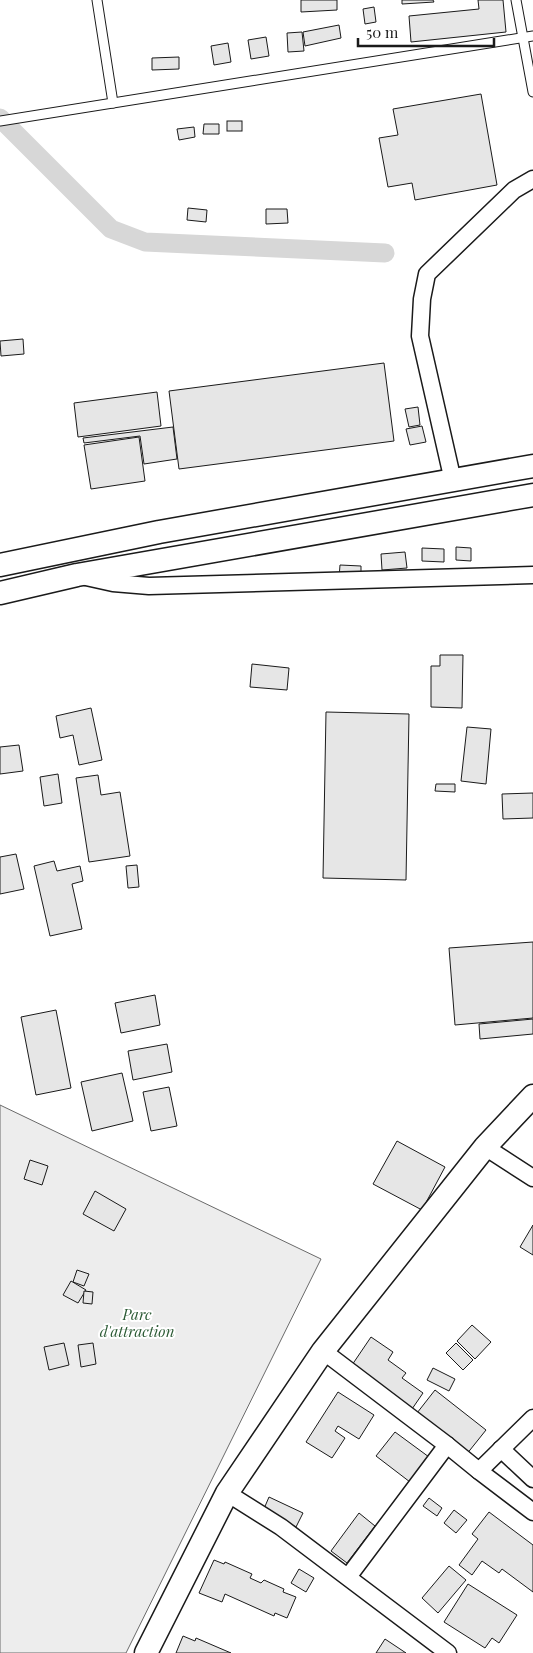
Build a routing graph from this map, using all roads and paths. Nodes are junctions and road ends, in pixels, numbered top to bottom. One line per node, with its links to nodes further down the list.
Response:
1 (96, 0): 6 (lane)
2 (516, 0): 4 (lane)
3 (533, 36): 4 (lane)
4 (522, 38): 5 (lane); 6 (lane)
5 (533, 92)
6 (113, 103): 7 (lane)
7 (0, 121)
8 (533, 179): 10 (street)
9 (533, 466): 10 (main road)
10 (453, 481): 12 (main road)
11 (533, 495): 13 (main road)
12 (0, 565)
13 (77, 575): 14 (street); 15 (main road)
14 (533, 575)
15 (0, 594)
16 (533, 1096): 17 (main road)
17 (485, 1148): 18 (street); 19 (main road)
18 (533, 1178)
19 (323, 1351): 21 (street); 25 (main road)
20 (533, 1418): 22 (street)
21 (447, 1445): 23 (street); 27 (street)
22 (500, 1449): 23 (street); 24 (street)
23 (479, 1471): 26 (street)
24 (533, 1479)
25 (227, 1493): 27 (street); 28 (main road)
26 (533, 1512)
27 (348, 1577): 29 (street)
28 (146, 1653)
29 (448, 1653)

